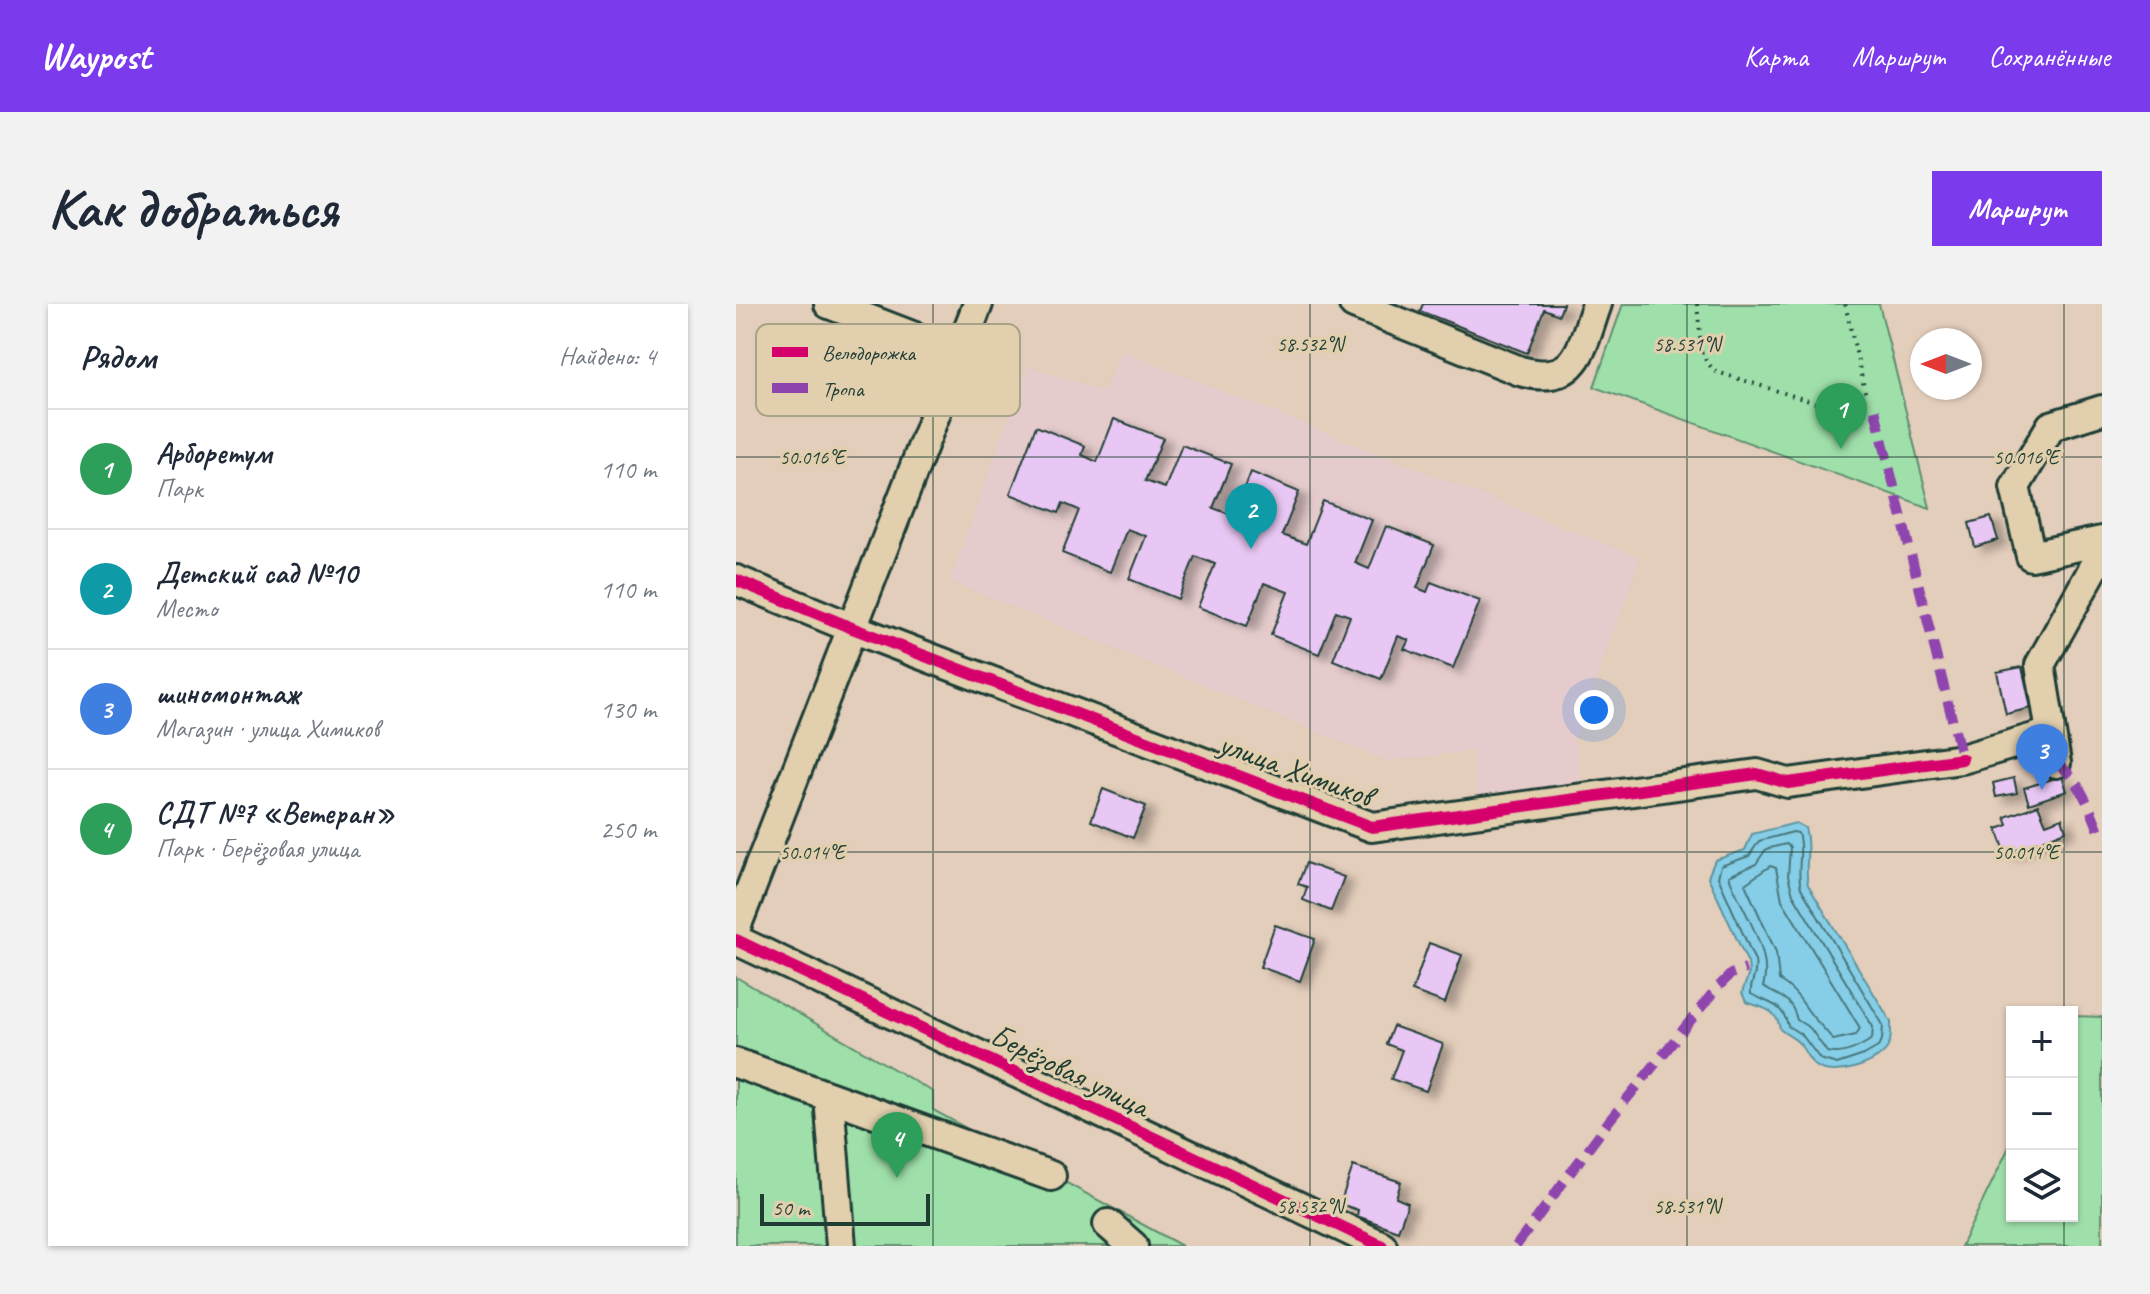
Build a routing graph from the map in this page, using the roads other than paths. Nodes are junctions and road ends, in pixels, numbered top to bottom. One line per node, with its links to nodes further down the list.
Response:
1 (829, 304): 6 (street)
2 (978, 304): 7 (street)
3 (1354, 304): 5 (street)
4 (1597, 304): 5 (street)
5 (1393, 311)
6 (881, 324)
7 (970, 324)
8 (2102, 410): 10 (street)
9 (935, 416): 13 (street)
10 (2102, 541)
11 (2102, 553): 14 (street)
12 (736, 580): 13 (street, улица Химиков)
13 (852, 628): 14 (street, улица Химиков); 16 (street)
14 (2051, 733): 15 (street)
15 (2056, 763)
16 (736, 927)
17 (736, 940): 24 (street, Берёзовая улица)
18 (736, 1063): 19 (street)
19 (829, 1098): 20 (street); 22 (street)
20 (1051, 1176)
21 (1108, 1224): 23 (street)
22 (841, 1246)
23 (1133, 1246)
24 (1382, 1246)

